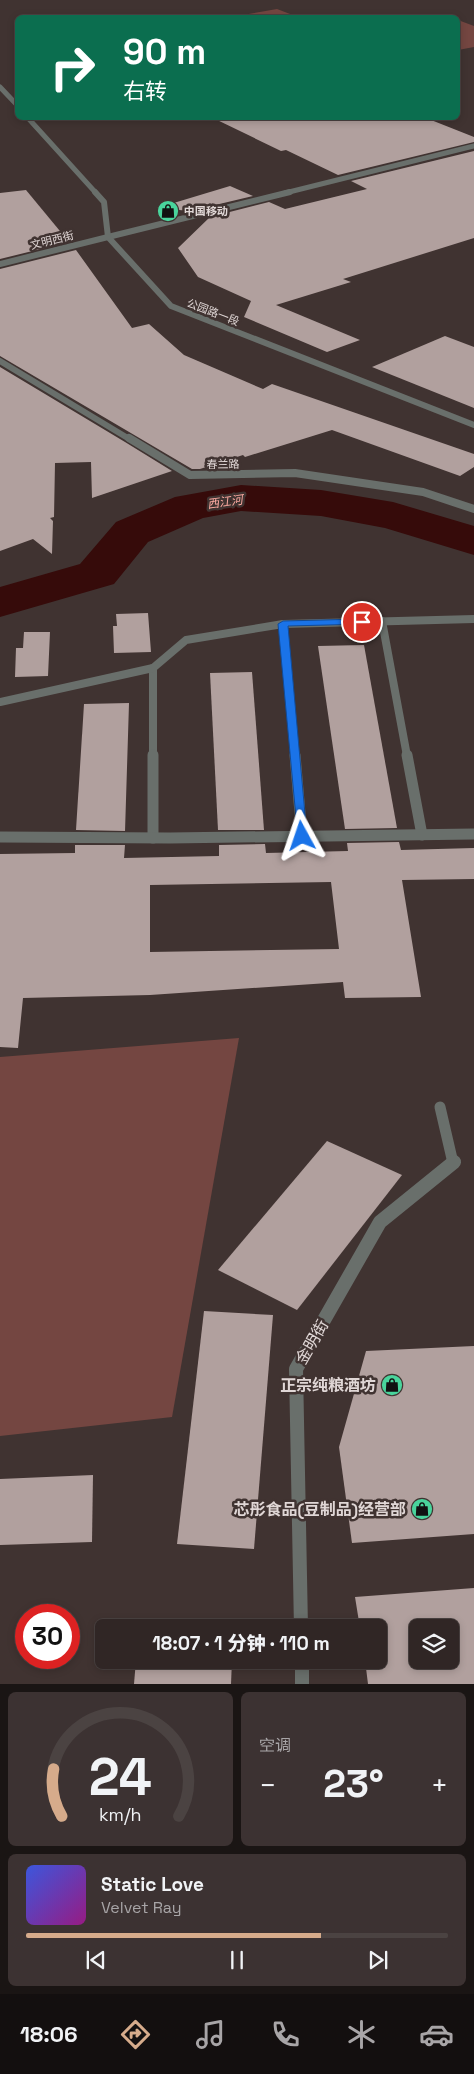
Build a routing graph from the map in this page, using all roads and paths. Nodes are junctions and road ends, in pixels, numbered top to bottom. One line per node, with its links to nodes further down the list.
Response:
1 (0, 86): 2 (street)
2 (15, 103)
3 (30, 120): 5 (street)
4 (474, 146): 5 (street, 文明西街)
5 (108, 236): 6 (street, 文明西街); 8 (street, 公园路一段)
6 (0, 264)
7 (0, 361): 9 (street, 春兰路)
8 (474, 425)
9 (474, 509)
10 (474, 619): 11 (street)
11 (382, 621): 12 (street); 16 (street)
12 (283, 624): 13 (street); 17 (street)
13 (153, 668): 14 (street); 19 (street)
14 (0, 702)
15 (474, 834): 16 (street)
16 (422, 835): 17 (street)
17 (302, 836): 19 (street)
18 (0, 837): 19 (street)
19 (153, 838)
20 (440, 1107): 21 (street, 金明街)
21 (301, 1619)
22 (302, 1669): 23 (street)
23 (302, 1684)

